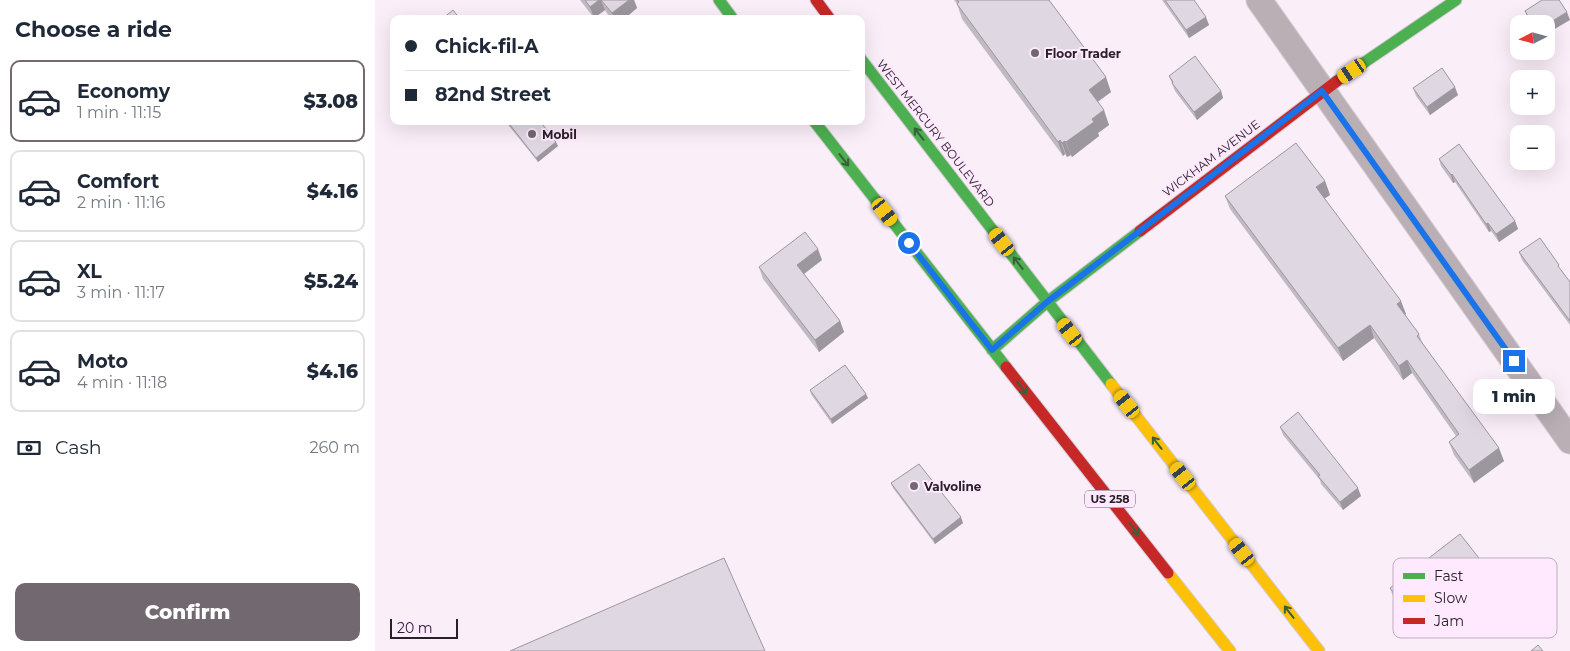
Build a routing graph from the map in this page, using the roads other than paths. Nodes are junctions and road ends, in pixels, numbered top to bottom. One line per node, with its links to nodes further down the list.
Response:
1 (719, 0): 5 (main road)
2 (816, 0): 6 (main road)
3 (1259, 0): 8 (street)
4 (1456, 0): 8 (main road, WICKHAM AVENUE)
5 (730, 15)
6 (827, 15)
7 (865, 64): 10 (main road, WEST MERCURY BOULEVARD, one-way to 7)
8 (1322, 91): 10 (main road, WICKHAM AVENUE); 12 (street)
9 (817, 125): 11 (main road, US 258, one-way to 11)
10 (1047, 302): 11 (main road, WICKHAM AVENUE); 14 (main road, WEST MERCURY BOULEVARD, one-way to 10)
11 (992, 350): 13 (main road, US 258, one-way to 13)
12 (1570, 440)
13 (1231, 651)
14 (1319, 651)

